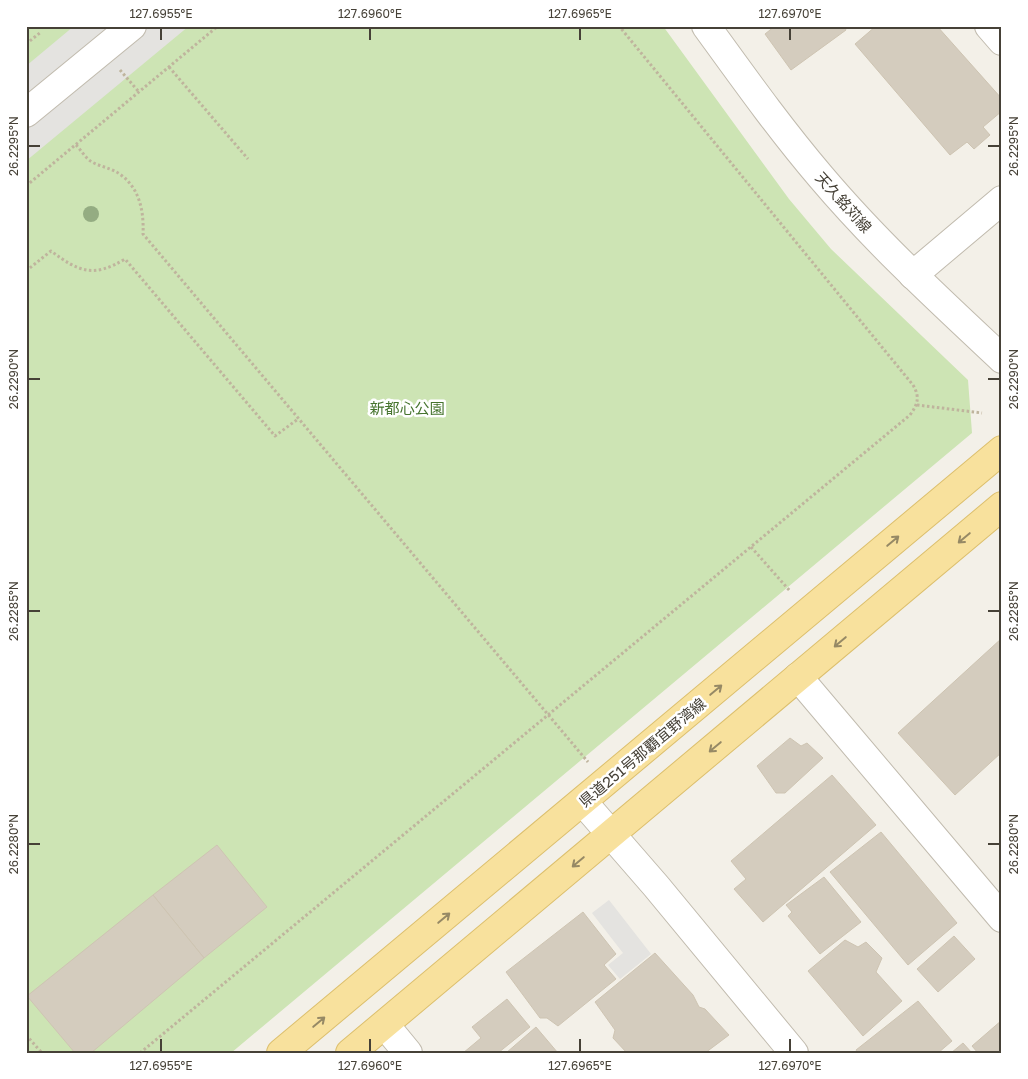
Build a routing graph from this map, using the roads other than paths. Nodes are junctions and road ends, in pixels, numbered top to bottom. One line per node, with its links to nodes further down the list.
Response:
1 (132, 26): 4 (street)
2 (706, 26): 8 (street, 天久銘苅線)
3 (989, 26): 5 (street)
4 (101, 36): 6 (street)
5 (1002, 41)
6 (26, 113)
7 (1002, 200): 8 (street)
8 (913, 275): 9 (street, 天久銘苅線)
9 (1002, 359)
10 (1002, 450): 13 (main road, 県道251号那覇宜野湾線, one-way to 10)
11 (1002, 506): 12 (main road, one-way to 12)
12 (798, 677): 14 (main road, one-way to 14); 15 (street)
13 (582, 802): 14 (street); 17 (main road, 県道251号那覇宜野湾線, one-way to 13)
14 (611, 834): 16 (main road, one-way to 16); 20 (street)
15 (1002, 918)
16 (385, 1025): 18 (main road); 19 (street)
17 (281, 1053)
18 (350, 1053)
19 (408, 1053)
20 (794, 1053)

